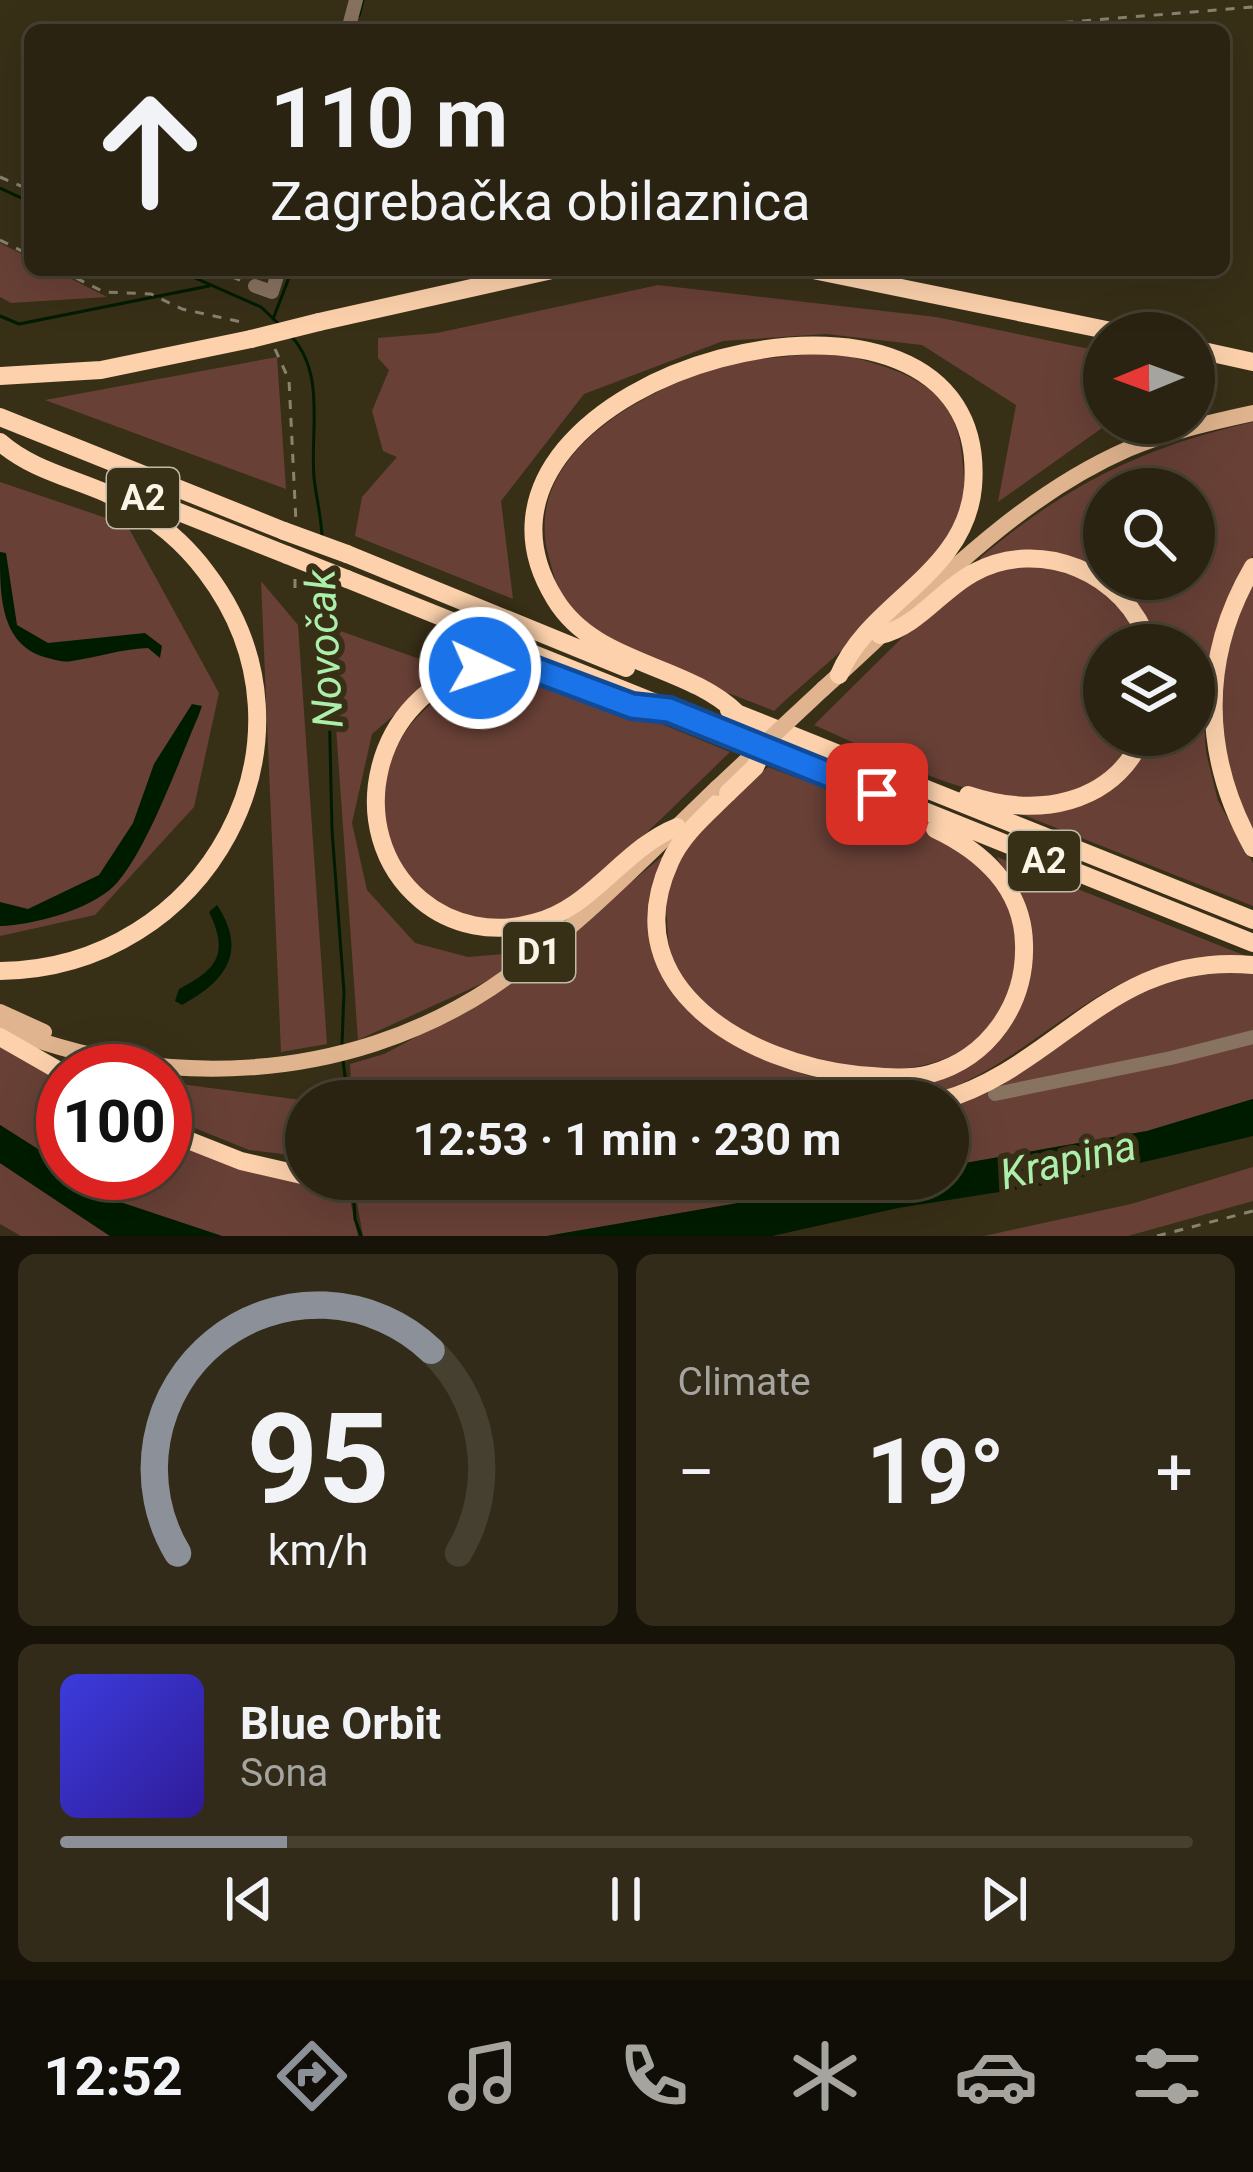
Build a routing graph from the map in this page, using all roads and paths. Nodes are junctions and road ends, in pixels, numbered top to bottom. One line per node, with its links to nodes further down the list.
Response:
1 (1253, 7): 2 (path)
2 (1045, 24)
3 (72, 276): 10 (path)
4 (230, 276): 8 (path)
5 (277, 276): 8 (street)
6 (520, 276): 10 (highway, bridge)
7 (842, 276): 9 (highway)
8 (255, 286)
9 (1083, 325)
10 (254, 334): 13 (highway); 17 (path)
11 (1215, 354): 12 (highway)
12 (1253, 362)
13 (0, 376)
14 (1253, 413): 22 (main road)
15 (0, 417): 17 (highway, A2)
16 (0, 441): 18 (highway, A2); 36 (highway)
17 (290, 529): 25 (highway, A2, bridge)
18 (291, 561): 20 (path); 24 (highway, A2, bridge)
19 (1253, 567): 32 (highway)
20 (295, 588)
21 (1140, 624): 22 (highway)
22 (880, 635): 23 (main road)
23 (839, 675): 25 (highway); 26 (main road, bridge)
24 (669, 710): 29 (highway, A2); 31 (highway)
25 (737, 713): 28 (highway, A2)
26 (766, 743): 30 (highway, bridge)
27 (1134, 756): 28 (highway)
28 (856, 761): 33 (highway, A2)
29 (836, 777): 30 (highway); 34 (highway, A2)
30 (723, 790): 31 (main road, D1)
31 (677, 827): 44 (main road, D1)
32 (1253, 848)
33 (1253, 920)
34 (1253, 943)
35 (1253, 965): 45 (highway)
36 (0, 971)
37 (0, 1012): 42 (main road, D1)
38 (0, 1026): 41 (main road, D1)
39 (0, 1036): 43 (highway)
40 (1253, 1036): 46 (street)
41 (52, 1044)
42 (82, 1044)
43 (36, 1057)
44 (192, 1068)
45 (969, 1087)
46 (995, 1094)
47 (192, 1142): 48 (highway)
48 (285, 1171)
49 (1253, 1211): 50 (path)
50 (1156, 1236)

